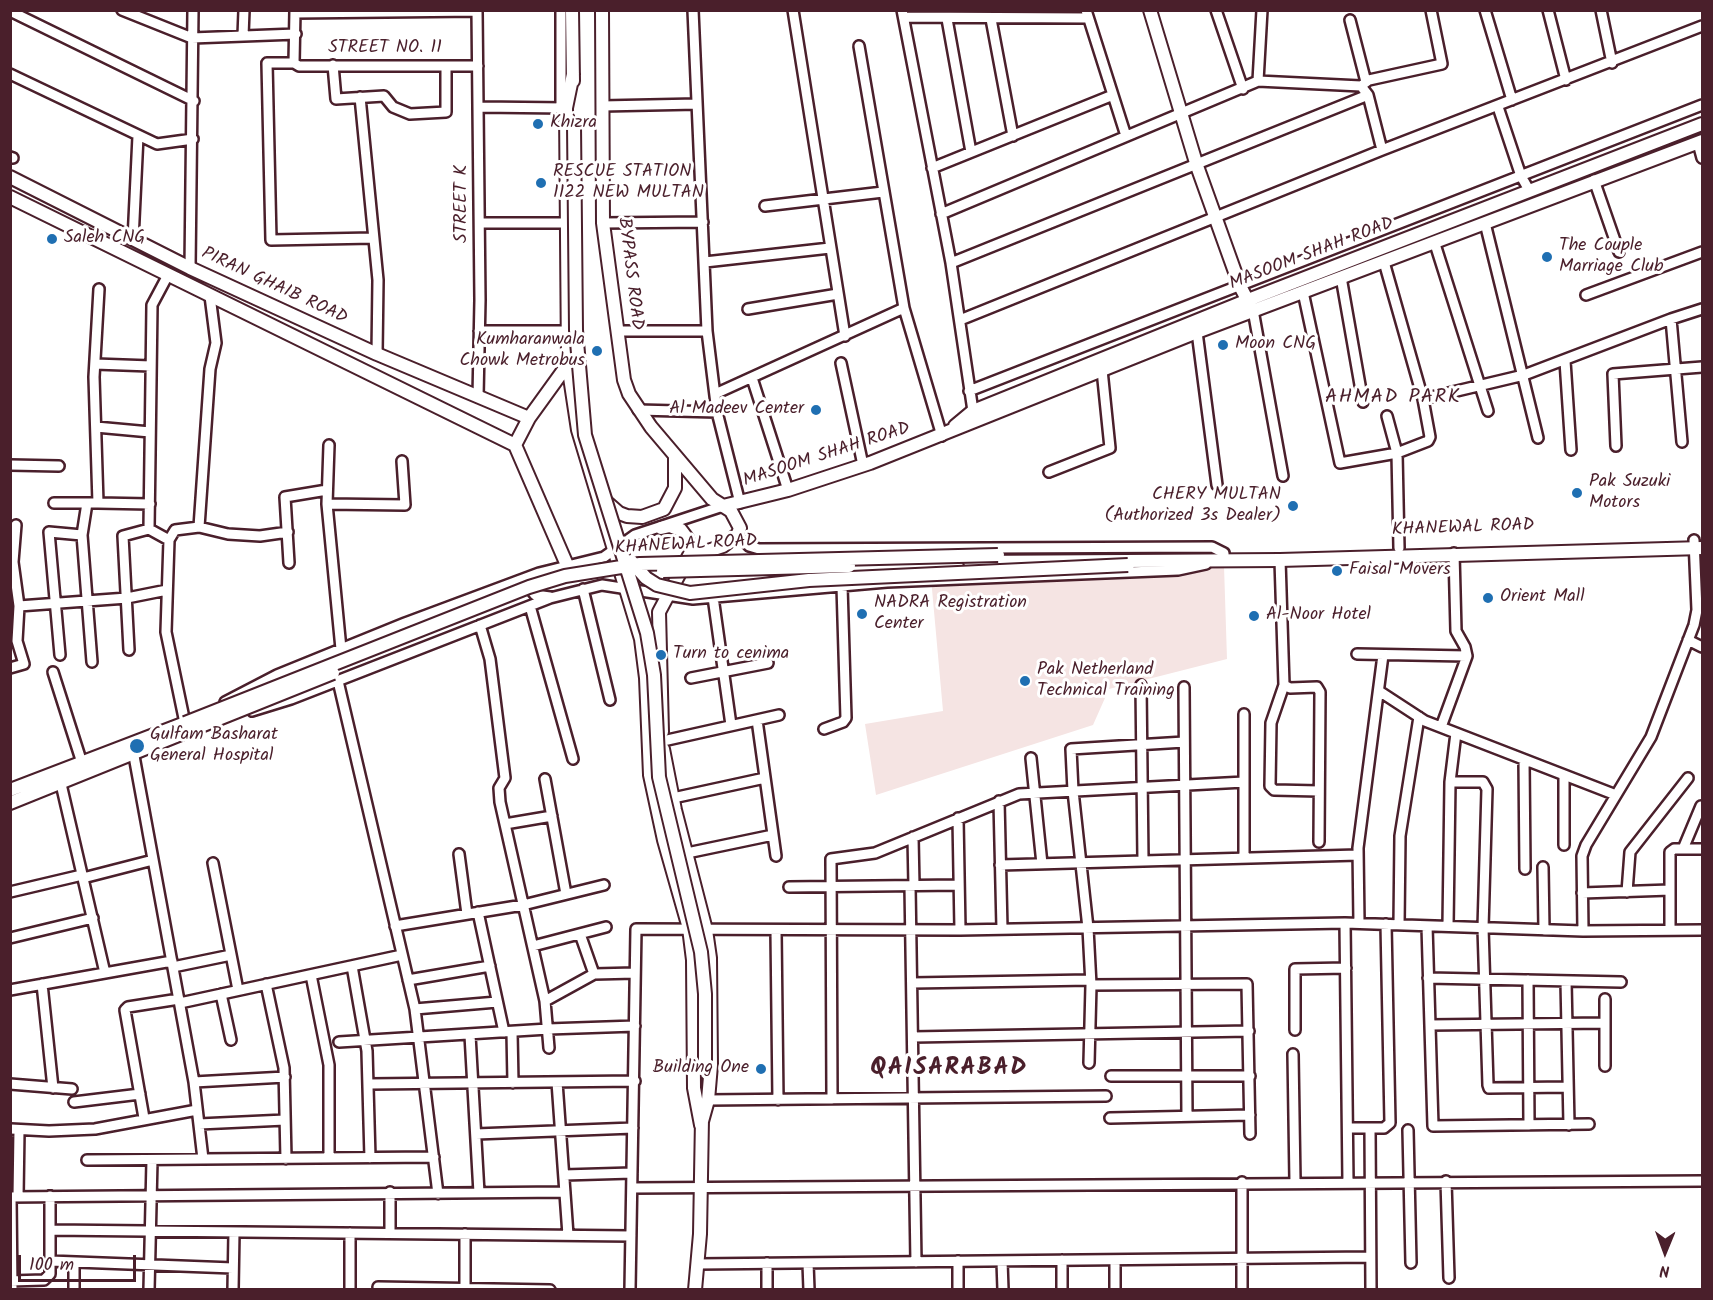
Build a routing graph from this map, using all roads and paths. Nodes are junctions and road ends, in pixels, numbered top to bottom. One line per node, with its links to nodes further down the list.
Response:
1 (122, 10): 22 (street)
2 (193, 10): 29 (street)
3 (244, 10): 28 (street)
4 (561, 10): 52 (street)
5 (572, 10): 37 (main road)
6 (602, 10): 49 (main road, BYPASS ROAD)
7 (693, 10): 47 (street)
8 (793, 10): 72 (street)
9 (1150, 10): 53 (main road)
10 (1216, 10): 41 (street)
11 (1262, 10): 39 (street)
12 (1431, 10): 40 (street)
13 (1485, 10): 45 (street)
14 (1548, 10): 38 (street)
15 (1601, 10): 32 (street)
16 (368, 11): 17 (street); 19 (street)
17 (477, 11): 35 (street, STREET K)
18 (14, 12): 46 (street)
19 (295, 12): 27 (street)
20 (903, 14): 23 (street); 64 (street)
21 (1087, 14): 24 (street); 42 (street)
22 (144, 15): 29 (street)
23 (947, 18): 24 (street); 61 (street)
24 (991, 19): 56 (street)
25 (1350, 20): 40 (street)
26 (1702, 26): 32 (street)
27 (296, 34): 28 (street); 31 (street)
28 (243, 36): 29 (street)
29 (192, 38): 46 (street)
30 (859, 46): 69 (street)
31 (294, 63): 33 (street, STREET NO. 11); 83 (street, STREET NO. 11)
32 (1612, 63): 38 (street)
33 (333, 65): 34 (street, STREET NO. 11); 44 (street)
34 (446, 66): 35 (street, STREET NO. 11); 44 (street)
35 (478, 66): 50 (street, STREET K)
36 (10, 74): 55 (street)
37 (573, 74): 52 (main road); 176 (main road, bridge)
38 (1566, 80): 45 (street)
39 (1258, 81): 40 (street); 41 (street)
40 (1364, 84): 43 (street)
41 (1243, 89): 53 (street)
42 (1113, 94): 56 (street); 57 (street)
43 (1368, 95): 60 (street); 63 (street)
44 (360, 97): 83 (street)
45 (1512, 100): 51 (street)
46 (194, 101): 58 (street)
47 (697, 104): 49 (street); 78 (street)
48 (1702, 105): 65 (street)
49 (602, 106): 81 (main road, BYPASS ROAD)
50 (479, 107): 52 (street); 79 (street, STREET K)
51 (1498, 107): 60 (street); 65 (street)
52 (563, 108): 80 (main road)
53 (1181, 114): 57 (street); 63 (main road)
54 (1702, 124): 68 (main road, MASOOM SHAH ROAD)
55 (138, 136): 58 (street); 84 (street)
56 (1013, 136): 61 (street)
57 (1126, 136): 76 (street)
58 (193, 139): 92 (street)
59 (1700, 142): 62 (street); 67 (main road, MASOOM SHAH ROAD)
60 (1382, 150): 77 (street)
61 (971, 152): 64 (street)
62 (1702, 158)
63 (1197, 166): 77 (main road); 91 (street)
64 (932, 168): 76 (street)
65 (1521, 176): 68 (street); 96 (street)
66 (10, 177): 70 (main road, PIRAN GHAIB ROAD)
67 (1594, 180): 74 (main road, MASOOM SHAH ROAD); 87 (street)
68 (1524, 191): 74 (street); 102 (main road, MASOOM SHAH ROAD)
69 (883, 192): 72 (street); 103 (street)
70 (50, 196): 75 (main road); 84 (main road, PIRAN GHAIB ROAD)
71 (10, 197): 75 (main road, PIRAN GHAIB ROAD)
72 (823, 199): 73 (street); 86 (street)
73 (765, 206)
74 (1526, 207): 82 (main road, MASOOM SHAH ROAD)
75 (42, 213): 93 (main road, PIRAN GHAIB ROAD)
76 (941, 214): 91 (street)
77 (1217, 217): 96 (main road); 107 (street)
78 (703, 222): 81 (street); 89 (street)
79 (480, 223): 80 (street); 109 (street, STREET K)
80 (566, 223): 110 (main road)
81 (603, 223): 111 (main road, BYPASS ROAD)
82 (1485, 224): 85 (main road, MASOOM SHAH ROAD); 125 (street)
83 (373, 238): 116 (street)
84 (133, 240): 92 (main road, PIRAN GHAIB ROAD)
85 (1435, 244): 90 (main road, MASOOM SHAH ROAD); 128 (street)
86 (830, 248): 89 (street); 100 (street)
87 (1619, 252)
88 (1702, 256): 101 (street)
89 (705, 262): 112 (street)
90 (1384, 262): 94 (main road, MASOOM SHAH ROAD); 132 (street)
91 (951, 263): 107 (street)
92 (190, 268): 95 (main road, PIRAN GHAIB ROAD)
93 (168, 275): 99 (main road, PIRAN GHAIB ROAD); 121 (street)
94 (1341, 277): 98 (main road, MASOOM SHAH ROAD); 134 (street)
95 (213, 279): 99 (main road); 108 (main road, PIRAN GHAIB ROAD)
96 (1240, 286): 102 (main road); 129 (street)
97 (99, 289): 119 (street)
98 (1303, 292): 102 (main road, MASOOM SHAH ROAD); 150 (street)
99 (207, 294): 115 (main road, PIRAN GHAIB ROAD); 170 (street)
100 (838, 294): 104 (street); 114 (street)
101 (1586, 295)
102 (1251, 305): 113 (main road, MASOOM SHAH ROAD); 136 (main road, MASOOM SHAH ROAD); 157 (street)
103 (904, 308): 114 (street); 143 (street)
104 (748, 309)
105 (1702, 309): 106 (street)
106 (1671, 318): 117 (street); 123 (street)
107 (960, 320): 129 (street)
108 (319, 327): 115 (main road); 116 (main road, PIRAN GHAIB ROAD)
109 (479, 331): 110 (street); 131 (street, STREET K)
110 (567, 331): 120 (main road)
111 (618, 331): 112 (street); 135 (main road, BYPASS ROAD)
112 (707, 331): 130 (street)
113 (1197, 332): 124 (main road, MASOOM SHAH ROAD); 158 (street)
114 (845, 336): 126 (street)
115 (310, 343): 133 (main road, PIRAN GHAIB ROAD)
116 (377, 354): 127 (main road, PIRAN GHAIB ROAD)
117 (1565, 360): 125 (street); 149 (street)
118 (841, 363): 154 (street)
119 (95, 364): 121 (street); 141 (street)
120 (568, 364): 140 (main road); 161 (main road)
121 (151, 366): 142 (street)
122 (1702, 367): 123 (street)
123 (1676, 369): 145 (street); 148 (street)
124 (1102, 370): 143 (main road, MASOOM SHAH ROAD); 156 (street)
125 (1524, 375): 128 (street); 144 (street)
126 (752, 378): 130 (street); 160 (street)
127 (439, 381): 131 (main road, PIRAN GHAIB ROAD); 133 (main road)
128 (1480, 387): 132 (street); 137 (street)
129 (969, 391): 136 (street)
130 (715, 394): 138 (street)
131 (478, 397): 140 (main road, PIRAN GHAIB ROAD)
132 (1423, 399): 150 (street)
133 (428, 401): 147 (main road, PIRAN GHAIB ROAD)
134 (1363, 402)
135 (638, 410): 138 (street); 151 (main road, BYPASS ROAD)
136 (974, 411): 143 (main road, MASOOM SHAH ROAD)
137 (1488, 411)
138 (717, 412): 165 (street)
139 (1387, 416): 150 (street)
140 (529, 418): 147 (main road)
141 (96, 428): 142 (street); 164 (street)
142 (150, 432): 166 (street)
143 (942, 436): 154 (main road, MASOOM SHAH ROAD)
144 (1538, 438)
145 (1682, 442)
146 (329, 445): 159 (street)
147 (515, 445): 187 (main road)
148 (1616, 446)
149 (1571, 450)
150 (1397, 453): 179 (street)
151 (675, 456): 161 (main road); 168 (main road, BYPASS ROAD)
152 (402, 461): 167 (street)
153 (10, 465): 155 (street)
154 (863, 465): 160 (main road, MASOOM SHAH ROAD)
155 (59, 466)
156 (1049, 472)
157 (1283, 476)
158 (1217, 485)
159 (327, 490): 167 (street); 173 (street)
160 (788, 490): 165 (main road, MASOOM SHAH ROAD)
161 (596, 493): 180 (main road)
162 (54, 502): 163 (street)
163 (87, 503): 164 (street); 175 (street)
164 (98, 503): 166 (street)
165 (740, 503): 168 (main road, MASOOM SHAH ROAD)
166 (150, 504): 172 (street)
167 (327, 504): 204 (street)
168 (723, 506): 171 (street); 174 (main road, BYPASS ROAD)
169 (16, 525): 199 (street)
170 (199, 527): 173 (street); 177 (street)
171 (661, 528): 180 (street); 182 (main road)
172 (149, 529): 177 (street); 196 (street)
173 (288, 532): 186 (street)
174 (738, 534): 182 (main road); 183 (street)
175 (82, 535): 197 (street); 198 (street)
176 (615, 535): 185 (main road, bridge); 402 (main road, bridge)
177 (169, 540): 192 (street)
178 (1698, 544): 179 (main road, KHANEWAL ROAD); 181 (main road, KHANEWAL ROAD); 202 (street)
179 (1399, 548): 183 (main road, KHANEWAL ROAD)
180 (612, 549): 187 (street); 190 (main road)
181 (1454, 553): 184 (main road, KHANEWAL ROAD); 209 (street)
182 (689, 557): 193 (main road)
183 (1224, 557): 184 (main road, KHANEWAL ROAD); 185 (main road, KHANEWAL ROAD); 189 (street, KHANEWAL ROAD); 227 (main road, KHANEWAL ROAD, bridge)
184 (1280, 560): 218 (street)
185 (1186, 561): 227 (main road, KHANEWAL ROAD, bridge)
186 (290, 563)
187 (567, 565): 188 (street)
188 (546, 571): 194 (street); 204 (street)
189 (842, 586): 195 (street, KHANEWAL ROAD); 229 (street)
190 (623, 587): 191 (street, KHANEWAL ROAD); 193 (street, KHANEWAL ROAD); 304 (main road)
191 (583, 589): 194 (street, KHANEWAL ROAD); 221 (street)
192 (167, 590): 196 (street); 227 (street)
193 (668, 595): 195 (street, KHANEWAL ROAD); 231 (main road)
194 (553, 597): 200 (street, KHANEWAL ROAD)
195 (713, 597): 213 (street)
196 (127, 598): 197 (street); 205 (street)
197 (87, 600): 198 (street); 210 (street)
198 (56, 603): 199 (street); 207 (street)
199 (19, 606): 212 (street)
200 (530, 606): 201 (street, KHANEWAL ROAD); 236 (street)
201 (480, 625): 216 (street, KHANEWAL ROAD); 259 (street)
202 (1688, 640): 203 (street); 252 (street)
203 (1702, 647)
204 (341, 649): 227 (street)
205 (129, 650)
206 (1357, 654): 208 (street)
207 (60, 655)
208 (1383, 655): 209 (street); 220 (street)
209 (1467, 657): 228 (street)
210 (92, 662)
211 (768, 663): 213 (street)
212 (10, 668)
213 (725, 671): 215 (street); 226 (street)
214 (53, 672): 238 (street)
215 (691, 678)
216 (338, 681): 227 (street, KHANEWAL ROAD); 299 (street)
217 (1141, 685): 233 (street)
218 (1284, 685): 250 (street); 250 (street)
219 (1184, 687): 232 (street)
220 (1378, 691): 224 (street); 268 (street)
221 (610, 700)
222 (1244, 714): 243 (street)
223 (779, 715): 225 (street)
224 (1419, 717): 228 (street); 298 (street)
225 (757, 720): 226 (street); 240 (street)
226 (732, 725): 231 (street)
227 (188, 727): 234 (main road, KHANEWAL ROAD); 238 (main road, KHANEWAL ROAD)
228 (1441, 728): 230 (street)
229 (824, 729)
230 (1456, 733): 237 (street); 244 (street)
231 (663, 741): 253 (main road)
232 (1184, 742): 233 (street); 246 (street)
233 (1142, 745): 247 (street); 249 (street)
234 (134, 756): 245 (main road, KHANEWAL ROAD); 271 (street)
235 (1031, 758): 251 (street)
236 (573, 759)
237 (1524, 760): 239 (street); 279 (street)
238 (82, 763): 248 (main road, KHANEWAL ROAD)
239 (1564, 775): 252 (street); 263 (street)
240 (765, 778): 253 (street); 260 (street)
241 (1688, 778): 288 (street)
242 (545, 779): 257 (street)
243 (1244, 782): 246 (street); 270 (street)
244 (1450, 782): 301 (street); 306 (street)
245 (61, 784): 255 (main road, KHANEWAL ROAD); 280 (street)
246 (1185, 786): 247 (street); 272 (street)
247 (1142, 788): 249 (street); 273 (street)
248 (10, 790)
249 (1073, 791): 251 (street); 275 (street)
250 (1319, 791): 262 (street)
251 (1035, 793): 254 (street); 276 (street)
252 (1616, 795): 289 (street)
253 (673, 798): 266 (main road)
254 (999, 801): 258 (street); 277 (street)
255 (10, 803)
256 (1701, 806): 264 (street)
257 (552, 816): 259 (street); 290 (street)
258 (958, 818): 261 (street); 282 (street)
259 (505, 824): 291 (street)
260 (773, 835): 266 (street); 269 (street)
261 (913, 837): 283 (street); 285 (street)
262 (1319, 842)
263 (1564, 845)
264 (1683, 849): 265 (street); 286 (street)
265 (1702, 849)
266 (687, 853): 310 (main road)
267 (459, 854): 293 (street)
268 (1358, 855): 270 (street); 296 (street)
269 (776, 856)
270 (1244, 858): 272 (street)
271 (153, 860): 280 (street); 322 (street)
272 (1186, 860): 273 (street); 303 (street)
273 (1143, 861): 275 (street)
274 (213, 862): 320 (street)
275 (1081, 863): 276 (street); 305 (street)
276 (1042, 864): 277 (street)
277 (1000, 865): 308 (street)
278 (1543, 867): 313 (street)
279 (1525, 869)
280 (83, 876): 287 (street); 294 (street)
281 (604, 885): 290 (street)
282 (959, 885): 283 (street); 312 (street)
283 (912, 886): 285 (street); 307 (street)
284 (789, 887): 285 (street)
285 (830, 887): 311 (street)
286 (1670, 890): 288 (street); 309 (street)
287 (10, 892)
288 (1627, 892): 289 (street)
289 (1582, 893): 316 (street)
290 (566, 894): 291 (street)
291 (523, 905): 292 (street); 319 (street)
292 (478, 912): 293 (street); 324 (street)
293 (467, 914): 299 (street)
294 (93, 918): 318 (street); 326 (street)
295 (1345, 923): 296 (street); 303 (street); 325 (street)
296 (1359, 923): 297 (street)
297 (1386, 924): 298 (street); 407 (street)
298 (1399, 925): 300 (street)
299 (395, 926): 321 (street)
300 (1426, 926): 301 (street); 330 (street)
301 (1448, 926): 306 (street)
302 (606, 927): 317 (street)
303 (1187, 927): 305 (street); 338 (street)
304 (689, 928): 310 (street); 327 (street); 402 (main road)
305 (1088, 928): 308 (street); 337 (street)
306 (1483, 928): 313 (street); 332 (street)
307 (911, 929): 311 (street); 312 (street); 336 (street)
308 (1002, 929): 312 (street)
309 (1670, 929): 314 (street); 316 (street)
310 (706, 930): 315 (street); 391 (main road)
311 (831, 930): 315 (street); 390 (street)
312 (960, 930)
313 (1544, 930): 316 (street)
314 (1702, 930)
315 (776, 931): 392 (street)
316 (1583, 931)
317 (580, 934): 319 (street); 328 (street)
318 (10, 938)
319 (533, 946): 346 (street)
320 (231, 955): 322 (street); 342 (street)
321 (402, 955): 323 (street); 331 (street)
322 (172, 964): 326 (street); 345 (street)
323 (352, 966): 329 (street); 364 (street)
324 (490, 966): 331 (street); 347 (street)
325 (1346, 968): 356 (street); 406 (street)
326 (105, 973): 339 (street)
327 (635, 973): 328 (street); 354 (street)
328 (594, 974): 346 (street)
329 (311, 975): 340 (street); 414 (street)
330 (1428, 978): 332 (street); 353 (street)
331 (408, 980): 348 (street)
332 (1485, 980): 333 (street); 350 (street)
333 (1528, 980): 334 (street); 351 (street)
334 (1566, 981): 335 (street); 352 (street)
335 (1621, 982)
336 (912, 983): 337 (street); 362 (street)
337 (1090, 983): 338 (street); 360 (street)
338 (1187, 983): 357 (street); 359 (street)
339 (42, 984): 341 (street); 385 (street)
340 (266, 984): 342 (street); 374 (street)
341 (10, 990)
342 (238, 990): 343 (street)
343 (221, 994): 345 (street); 365 (street)
344 (1605, 999): 349 (street)
345 (179, 1001): 376 (street); 387 (street)
346 (545, 1001): 355 (street)
347 (497, 1002): 348 (street); 358 (street)
348 (415, 1009): 363 (street)
349 (1605, 1023): 352 (street); 370 (street)
350 (1487, 1024): 351 (street); 353 (street); 383 (street)
351 (1528, 1024): 352 (street); 383 (street)
352 (1567, 1024): 384 (street)
353 (1430, 1025): 403 (street)
354 (636, 1026): 355 (street); 375 (street)
355 (548, 1029): 358 (street); 367 (street)
356 (1294, 1030)
357 (1249, 1031): 359 (street); 373 (street)
358 (508, 1032): 361 (street); 380 (street)
359 (1187, 1032): 360 (street); 372 (street)
360 (1090, 1034): 362 (street); 369 (street)
361 (470, 1035): 363 (street); 379 (street)
362 (913, 1037): 389 (street)
363 (420, 1038): 364 (street); 378 (street)
364 (365, 1039): 366 (street); 382 (street)
365 (231, 1040)
366 (339, 1042)
367 (549, 1048)
368 (1293, 1054): 425 (street)
369 (1089, 1063)
370 (1605, 1066)
371 (1111, 1076): 372 (street)
372 (1187, 1076): 373 (street); 396 (street)
373 (1250, 1076): 395 (street)
374 (285, 1077): 376 (street); 399 (street)
375 (635, 1081): 377 (street); 405 (street)
376 (194, 1082): 394 (street)
377 (557, 1082): 380 (street); 410 (street)
378 (425, 1083): 379 (street); 382 (street); 413 (street)
379 (473, 1083): 380 (street); 411 (street)
380 (513, 1083)
381 (10, 1084): 385 (street)
382 (370, 1084): 415 (street)
383 (1529, 1087): 384 (street); 403 (street)
384 (1567, 1087): 404 (street)
385 (53, 1088): 386 (street)
386 (72, 1089)
387 (140, 1094): 393 (street); 397 (street)
388 (1106, 1096): 389 (street)
389 (913, 1098): 390 (street); 429 (street)
390 (832, 1099): 392 (street)
391 (708, 1100): 392 (street); 402 (main road)
392 (778, 1100)
393 (74, 1102)
394 (197, 1110): 397 (street); 400 (street)
395 (1250, 1115): 396 (street); 412 (street)
396 (1188, 1116): 398 (street)
397 (144, 1118): 408 (street)
398 (1110, 1118)
399 (285, 1120): 400 (street); 417 (street)
400 (199, 1124): 416 (street)
401 (1589, 1124): 404 (street)
402 (701, 1125): 431 (main road)
403 (1529, 1125): 404 (street)
404 (1569, 1125)
405 (633, 1128): 410 (street); 420 (street)
406 (1348, 1128): 407 (street); 426 (street)
407 (1370, 1128): 427 (street)
408 (15, 1129): 438 (street)
409 (1408, 1130): 428 (street)
410 (561, 1131): 411 (street); 421 (street)
411 (476, 1134): 434 (street)
412 (1251, 1134)
413 (434, 1157): 415 (street); 435 (street)
414 (328, 1158): 415 (street); 417 (street)
415 (370, 1158)
416 (203, 1159): 417 (street); 419 (street)
417 (286, 1159)
418 (87, 1160): 419 (street)
419 (152, 1160): 437 (street)
420 (632, 1173): 421 (street); 430 (street)
421 (564, 1175): 433 (street)
422 (1446, 1181): 423 (street); 428 (street); 462 (street)
423 (1702, 1181)
424 (1242, 1182): 425 (street); 429 (street); 448 (street)
425 (1295, 1182): 426 (street)
426 (1348, 1182): 427 (street)
427 (1370, 1182): 428 (street); 447 (street)
428 (1409, 1182): 458 (street)
429 (915, 1185): 431 (street); 455 (street)
430 (632, 1188): 431 (street); 446 (street)
431 (700, 1188): 459 (main road)
432 (390, 1192): 435 (street); 437 (street); 443 (street)
433 (565, 1192): 434 (street); 445 (street)
434 (479, 1193): 435 (street)
435 (438, 1194)
436 (50, 1196): 437 (street); 438 (street); 439 (street)
437 (152, 1196): 440 (street)
438 (13, 1197): 463 (street)
439 (50, 1230): 440 (street); 451 (street)
440 (151, 1231): 441 (street); 460 (street)
441 (234, 1232): 442 (street); 461 (street)
442 (350, 1233): 443 (street); 469 (street)
443 (390, 1233): 444 (street)
444 (465, 1234): 445 (street); 465 (street)
445 (568, 1235): 446 (street)
446 (631, 1236): 471 (street)
447 (1370, 1257): 448 (street); 480 (street)
448 (1242, 1258): 450 (street); 479 (street)
449 (1062, 1260): 450 (street); 453 (street); 477 (street)
450 (1115, 1260): 478 (street)
451 (50, 1261): 454 (street); 463 (street)
452 (958, 1261): 453 (street); 455 (street); 475 (street)
453 (1002, 1261): 476 (street)
454 (74, 1262): 460 (street); 466 (street)
455 (916, 1262): 457 (street)
456 (767, 1263): 457 (street); 459 (street); 473 (street)
457 (808, 1263): 474 (street)
458 (1411, 1263)
459 (698, 1264): 472 (main road)
460 (150, 1265): 461 (street); 467 (street)
461 (233, 1268): 468 (street)
462 (1449, 1278)
463 (11, 1284)
464 (378, 1287): 465 (street)
465 (465, 1288): 470 (street)
466 (74, 1290)
467 (149, 1290)
468 (233, 1290)
469 (350, 1290)
470 (550, 1290)
471 (630, 1290)
472 (695, 1290)
473 (767, 1290)
474 (809, 1290)
475 (958, 1290)
476 (1003, 1290)
477 (1062, 1290)
478 (1116, 1290)
479 (1242, 1290)
480 (1371, 1290)

